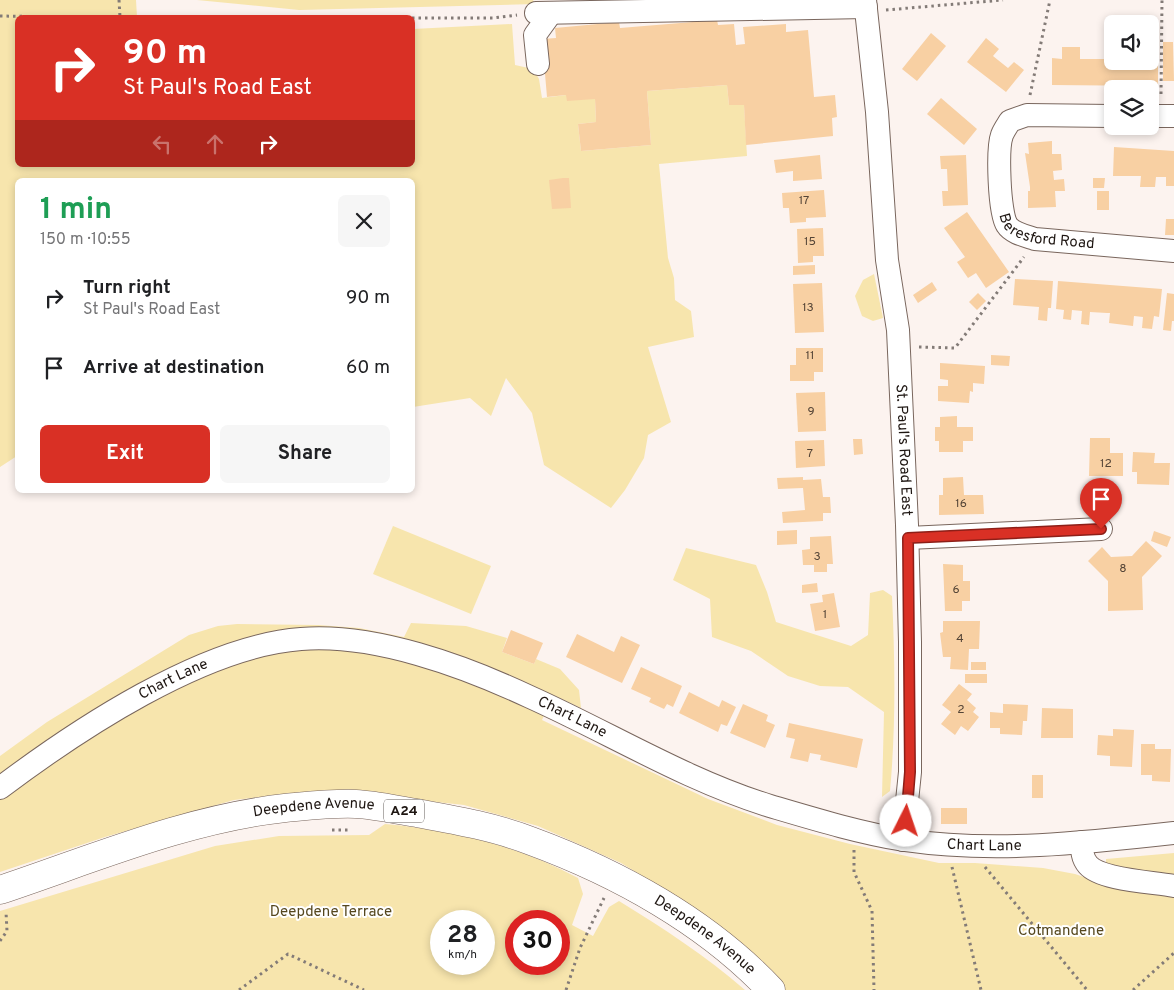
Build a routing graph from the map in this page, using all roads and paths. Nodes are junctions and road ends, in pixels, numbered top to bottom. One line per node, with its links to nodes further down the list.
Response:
1 (120, 0): 7 (path)
2 (1003, 0): 5 (path)
3 (1050, 0): 12 (path)
4 (1162, 0): 14 (path)
5 (865, 4): 6 (street); 17 (street, St. Paul's Road East)
6 (543, 13): 10 (path); 11 (street)
7 (120, 15)
8 (0, 16): 9 (path)
9 (15, 16)
10 (415, 18)
11 (538, 64)
12 (1027, 114): 13 (street); 15 (street, Beresford Road)
13 (1104, 116)
14 (1162, 116)
15 (1035, 239): 16 (street, Beresford Road); 17 (path)
16 (1174, 251)
17 (899, 346): 19 (street, St. Paul's Road East)
18 (1101, 529): 19 (street)
19 (908, 538): 24 (street, St. Paul's Road East)
20 (0, 788): 24 (street, Chart Lane)
21 (329, 830): 22 (path)
22 (356, 830)
23 (1174, 834): 25 (street, Chart Lane)
24 (903, 840): 26 (street, Chart Lane)
25 (1082, 842): 26 (street, Chart Lane); 29 (street)
26 (951, 845): 39 (path)
27 (854, 849): 38 (path)
28 (979, 860): 40 (path)
29 (1174, 886)
30 (606, 892): 31 (highway, Deepdene Avenue / A24); 36 (path); 37 (highway, Deepdene Avenue / A24)
31 (7, 903): 32 (path)
32 (0, 941)
33 (1174, 953): 41 (path)
34 (239, 990): 35 (path)
35 (364, 990)
36 (566, 990)
37 (770, 990)
38 (874, 990)
39 (981, 990)
40 (1087, 990)
41 (1133, 990)

